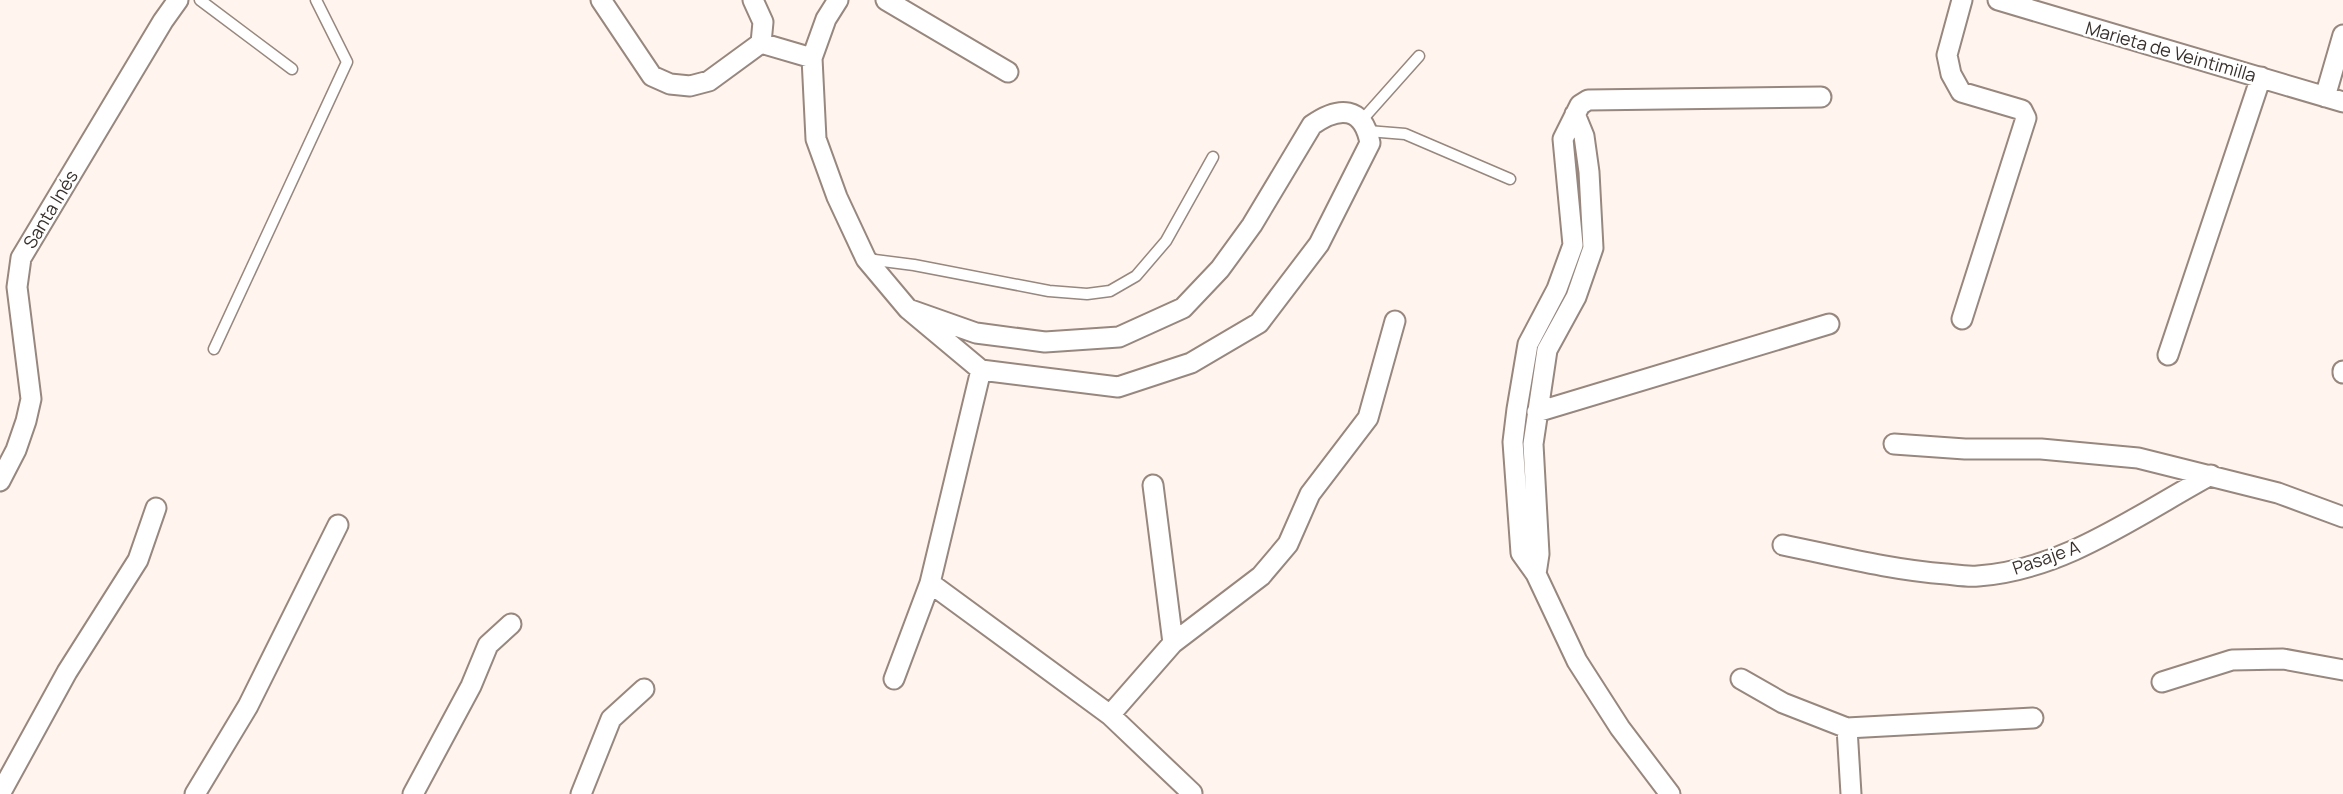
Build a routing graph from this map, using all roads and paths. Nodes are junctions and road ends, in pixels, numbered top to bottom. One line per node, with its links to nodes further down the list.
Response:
1 (178, 0): 34 (street, Santa Inés)
2 (200, 0): 14 (lane)
3 (316, 0): 28 (lane)
4 (601, 0): 11 (street)
5 (753, 0): 11 (street)
6 (838, 0): 13 (street)
7 (886, 0): 15 (street)
8 (1962, 0): 25 (street)
9 (1998, 0): 16 (street, Marieta de Veintimilla)
10 (2343, 35): 18 (street)
11 (761, 43): 13 (street)
12 (1419, 56): 20 (lane)
13 (811, 58): 23 (street)
14 (292, 69)
15 (1008, 72)
16 (2261, 78): 18 (street, Marieta de Veintimilla); 29 (street)
17 (1821, 97): 19 (street)
18 (2334, 100)
19 (1575, 114): 31 (street); 40 (street)
20 (1365, 125): 22 (lane); 24 (street); 30 (street)
21 (1213, 157): 23 (lane)
22 (1510, 179)
23 (866, 259): 24 (street)
24 (908, 309): 30 (street)
25 (1962, 319)
26 (1395, 321): 43 (street)
27 (1829, 324): 31 (street)
28 (214, 349)
29 (2168, 355)
30 (981, 370): 41 (street)
31 (1537, 412): 40 (street)
32 (1894, 444): 33 (street)
33 (2211, 475): 37 (street); 39 (street, Pasaje A)
34 (0, 481)
35 (1153, 485): 43 (street)
36 (156, 508): 53 (street)
37 (2343, 517)
38 (338, 525): 54 (street)
39 (1783, 545)
40 (1535, 575): 57 (street)
41 (930, 583): 46 (street); 49 (street)
42 (512, 624): 55 (street)
43 (1173, 643): 49 (street)
44 (2343, 670): 47 (street)
45 (1741, 678): 51 (street)
46 (894, 679)
47 (2162, 682)
48 (644, 690): 56 (street)
49 (1110, 715): 52 (street)
50 (2033, 718): 51 (street)
51 (1847, 728): 58 (street)
52 (1192, 793)
53 (0, 794)
54 (195, 794)
55 (413, 794)
56 (582, 794)
57 (1670, 794)
58 (1851, 794)

